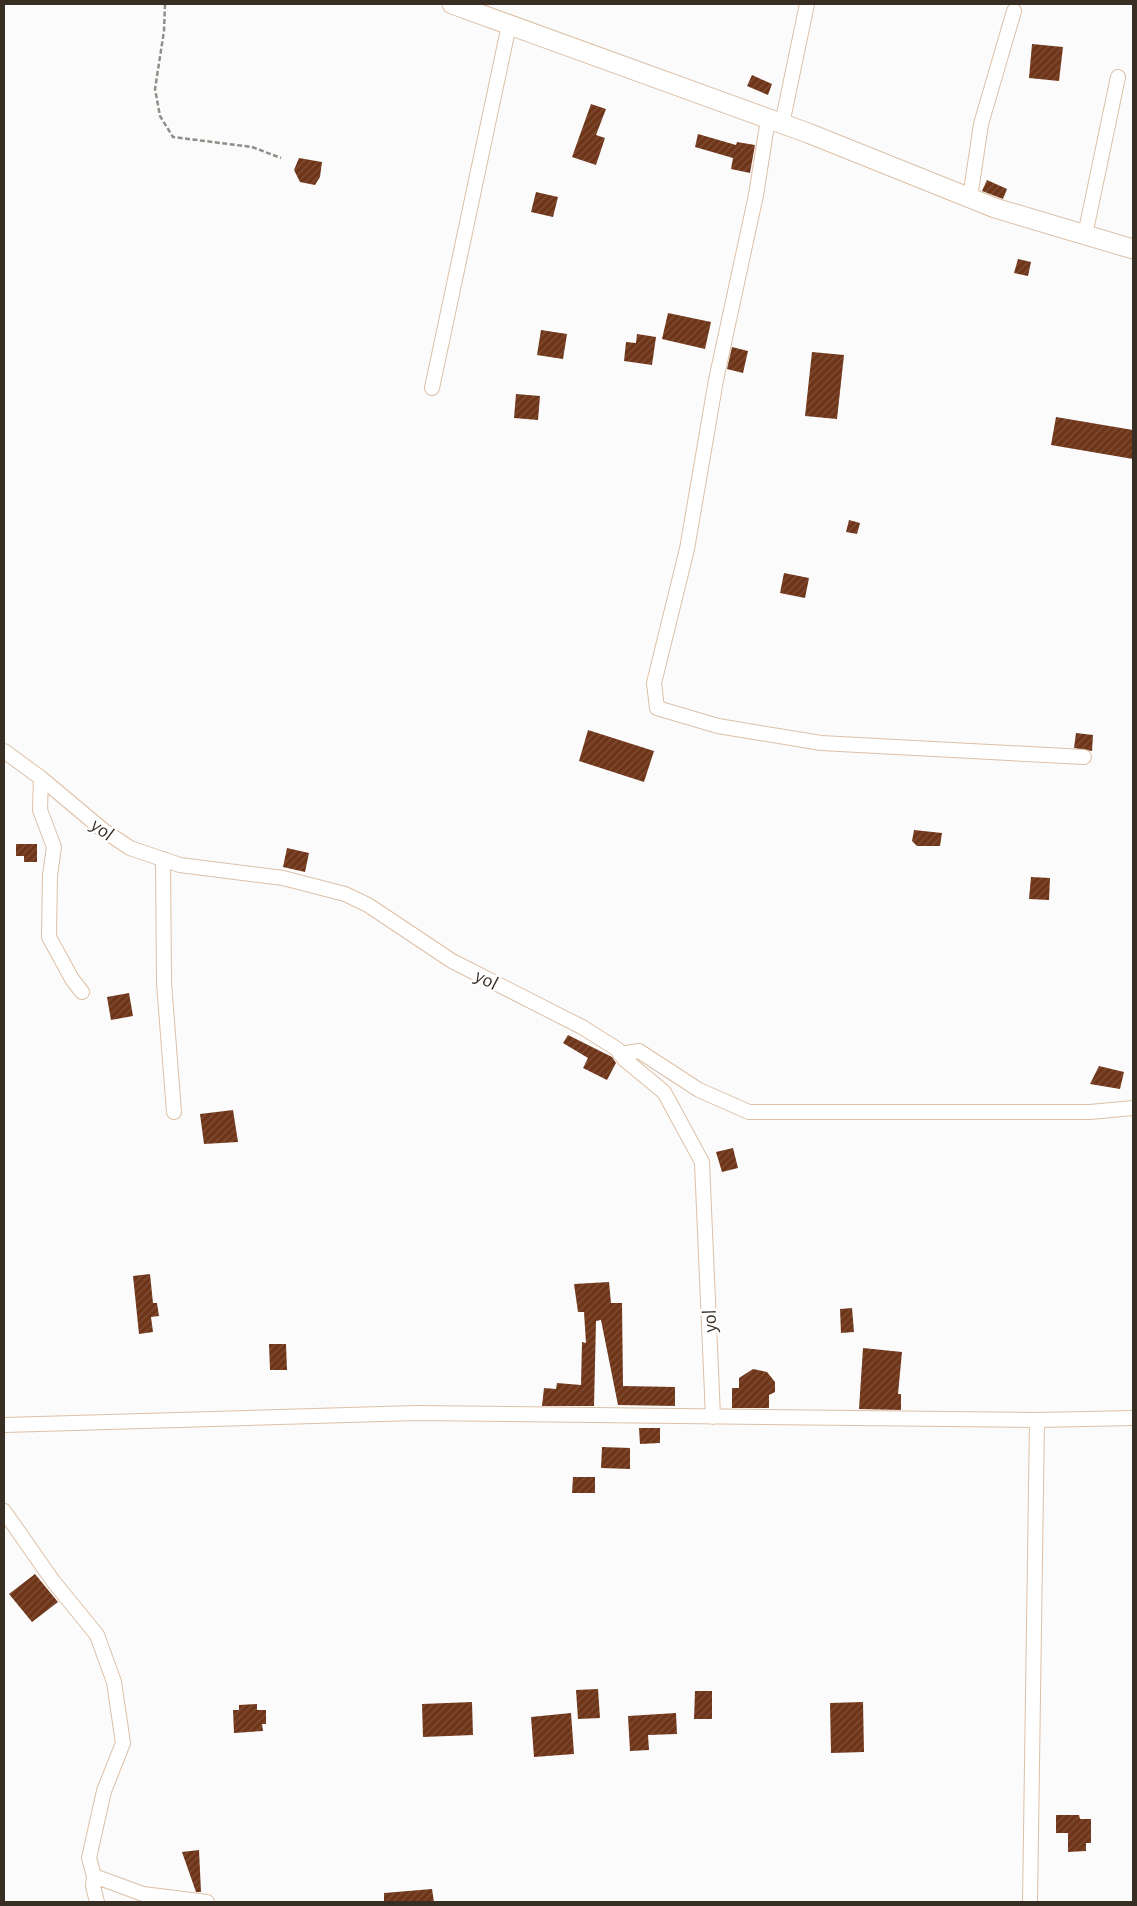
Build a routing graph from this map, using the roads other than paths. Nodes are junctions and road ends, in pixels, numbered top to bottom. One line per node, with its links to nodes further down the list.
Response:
1 (452, 4): 4 (main road)
2 (807, 4): 6 (street)
3 (1014, 11): 7 (street)
4 (509, 25): 6 (main road); 10 (street)
5 (1118, 77): 8 (street)
6 (775, 121): 7 (main road); 12 (street)
7 (970, 198): 8 (main road)
8 (1085, 235): 9 (main road)
9 (1133, 249)
10 (432, 388)
11 (4, 751): 13 (street, yol)
12 (1084, 757)
13 (41, 778): 14 (street, yol); 15 (street)
14 (163, 859): 16 (street, yol); 18 (street)
15 (82, 992)
16 (620, 1054): 17 (street); 19 (street, yol)
17 (1133, 1108)
18 (174, 1112)
19 (713, 1417): 21 (street); 22 (street)
20 (1133, 1418): 21 (street)
21 (1037, 1420): 27 (street)
22 (4, 1425)
23 (4, 1511): 24 (street)
24 (94, 1876): 25 (street); 26 (street)
25 (97, 1902)
26 (207, 1902)
27 (1030, 1902)

